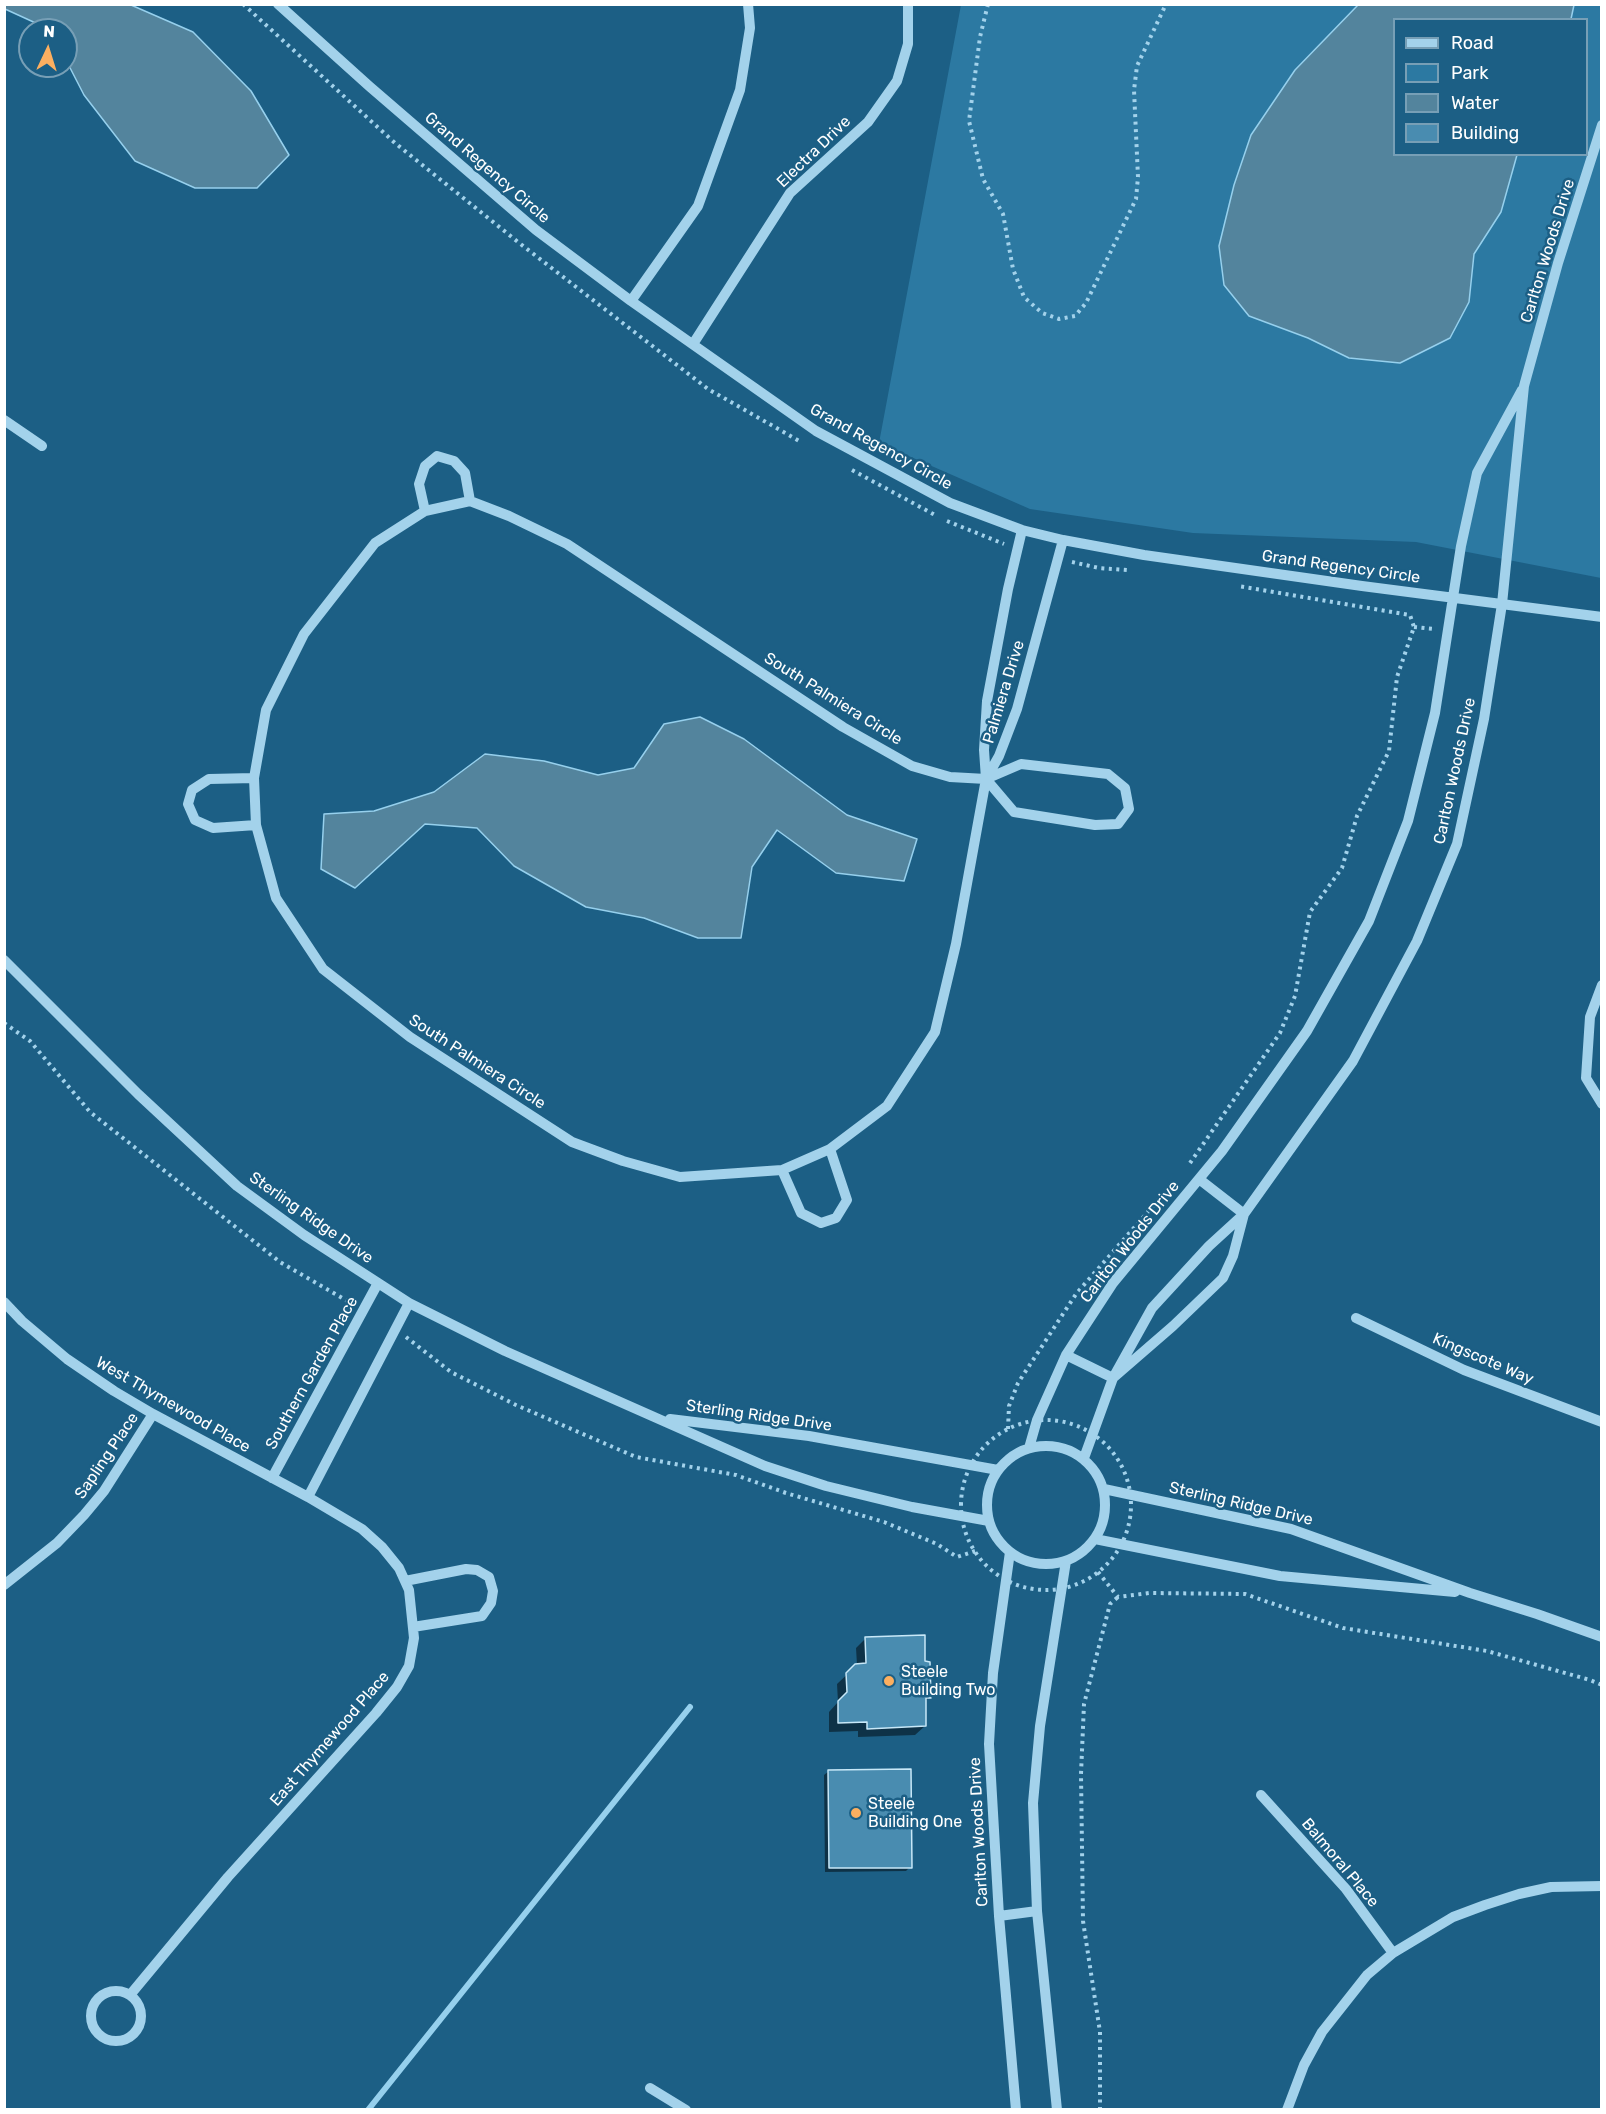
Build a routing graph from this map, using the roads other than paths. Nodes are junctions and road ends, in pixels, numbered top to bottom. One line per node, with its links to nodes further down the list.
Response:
1 (278, 4): 5 (street, Grand Regency Circle)
2 (748, 4): 5 (street)
3 (908, 4): 6 (street, Electra Drive)
4 (1602, 125): 7 (street, Carlton Woods Drive)
5 (631, 301): 6 (street, Grand Regency Circle)
6 (693, 344): 12 (street, Grand Regency Circle)
7 (1524, 386): 14 (street, Carlton Woods Drive); 15 (street, Carlton Woods Drive)
8 (4, 420): 9 (street)
9 (42, 446)
10 (470, 501): 11 (street, South Palmiera Circle); 11 (street); 18 (street, South Palmiera Circle)
11 (424, 511): 17 (street, South Palmiera Circle)
12 (1022, 530): 13 (street, Grand Regency Circle); 18 (street, Palmiera Drive)
13 (1063, 540): 14 (street, Grand Regency Circle); 18 (street, Palmiera Drive)
14 (1452, 597): 15 (street, Grand Regency Circle); 25 (street, Carlton Woods Drive)
15 (1502, 603): 16 (street, Grand Regency Circle); 26 (street, Carlton Woods Drive)
16 (1602, 617)
17 (254, 778): 19 (street, South Palmiera Circle); 19 (street)
18 (986, 779): 18 (street); 23 (street, South Palmiera Circle)
19 (256, 825): 24 (street, South Palmiera Circle)
20 (4, 960): 27 (street, Sterling Ridge Drive)
21 (1602, 985): 22 (street)
22 (1602, 1104)
23 (830, 1149): 24 (street, South Palmiera Circle); 24 (street)
24 (782, 1170)
25 (1199, 1179): 26 (street, Carlton Woods Drive); 31 (street, Carlton Woods Drive)
26 (1244, 1214): 32 (street, Carlton Woods Drive); 32 (street, Carlton Woods Drive)
27 (378, 1283): 29 (street, Sterling Ridge Drive); 39 (street, Southern Garden Place)
28 (4, 1302): 33 (street, West Thymewood Place)
29 (409, 1303): 34 (street, Sterling Ridge Drive); 41 (street)
30 (1356, 1318): 35 (street, Kingscote Way)
31 (1066, 1355): 32 (street); 36 (street, Carlton Woods Drive)
32 (1113, 1378): 37 (street, Carlton Woods Drive)
33 (153, 1414): 39 (street, West Thymewood Place); 47 (street, Sapling Place)
34 (658, 1417): 38 (street, Sterling Ridge Drive); 42 (street, Sterling Ridge Drive)
35 (1602, 1422)
36 (1029, 1448): 37 (street); 38 (street)
37 (1084, 1458): 40 (street)
38 (998, 1470): 42 (street)
39 (272, 1478): 41 (street, West Thymewood Place)
40 (1104, 1489): 43 (street); 48 (street, Sterling Ridge Drive)
41 (308, 1497): 46 (street, East Thymewood Place)
42 (989, 1521): 44 (street)
43 (1095, 1539): 45 (street); 48 (street, Sterling Ridge Drive)
44 (1010, 1552): 45 (street); 54 (street, Carlton Woods Drive)
45 (1066, 1561): 53 (street)
46 (405, 1581): 49 (street, East Thymewood Place); 49 (street)
47 (4, 1585)
48 (1470, 1593): 50 (street, Sterling Ridge Drive)
49 (413, 1627): 56 (street, East Thymewood Place)
50 (1602, 1637)
51 (1260, 1795): 55 (street, Balmoral Place)
52 (1602, 1886): 55 (street)
53 (1037, 1911): 54 (street); 60 (street)
54 (999, 1916): 59 (street, Carlton Woods Drive)
55 (1393, 1953): 61 (street)
56 (130, 1995): 56 (street)
57 (650, 2088): 58 (street)
58 (686, 2109)
59 (1016, 2109)
60 (1058, 2109)
61 (1287, 2109)

